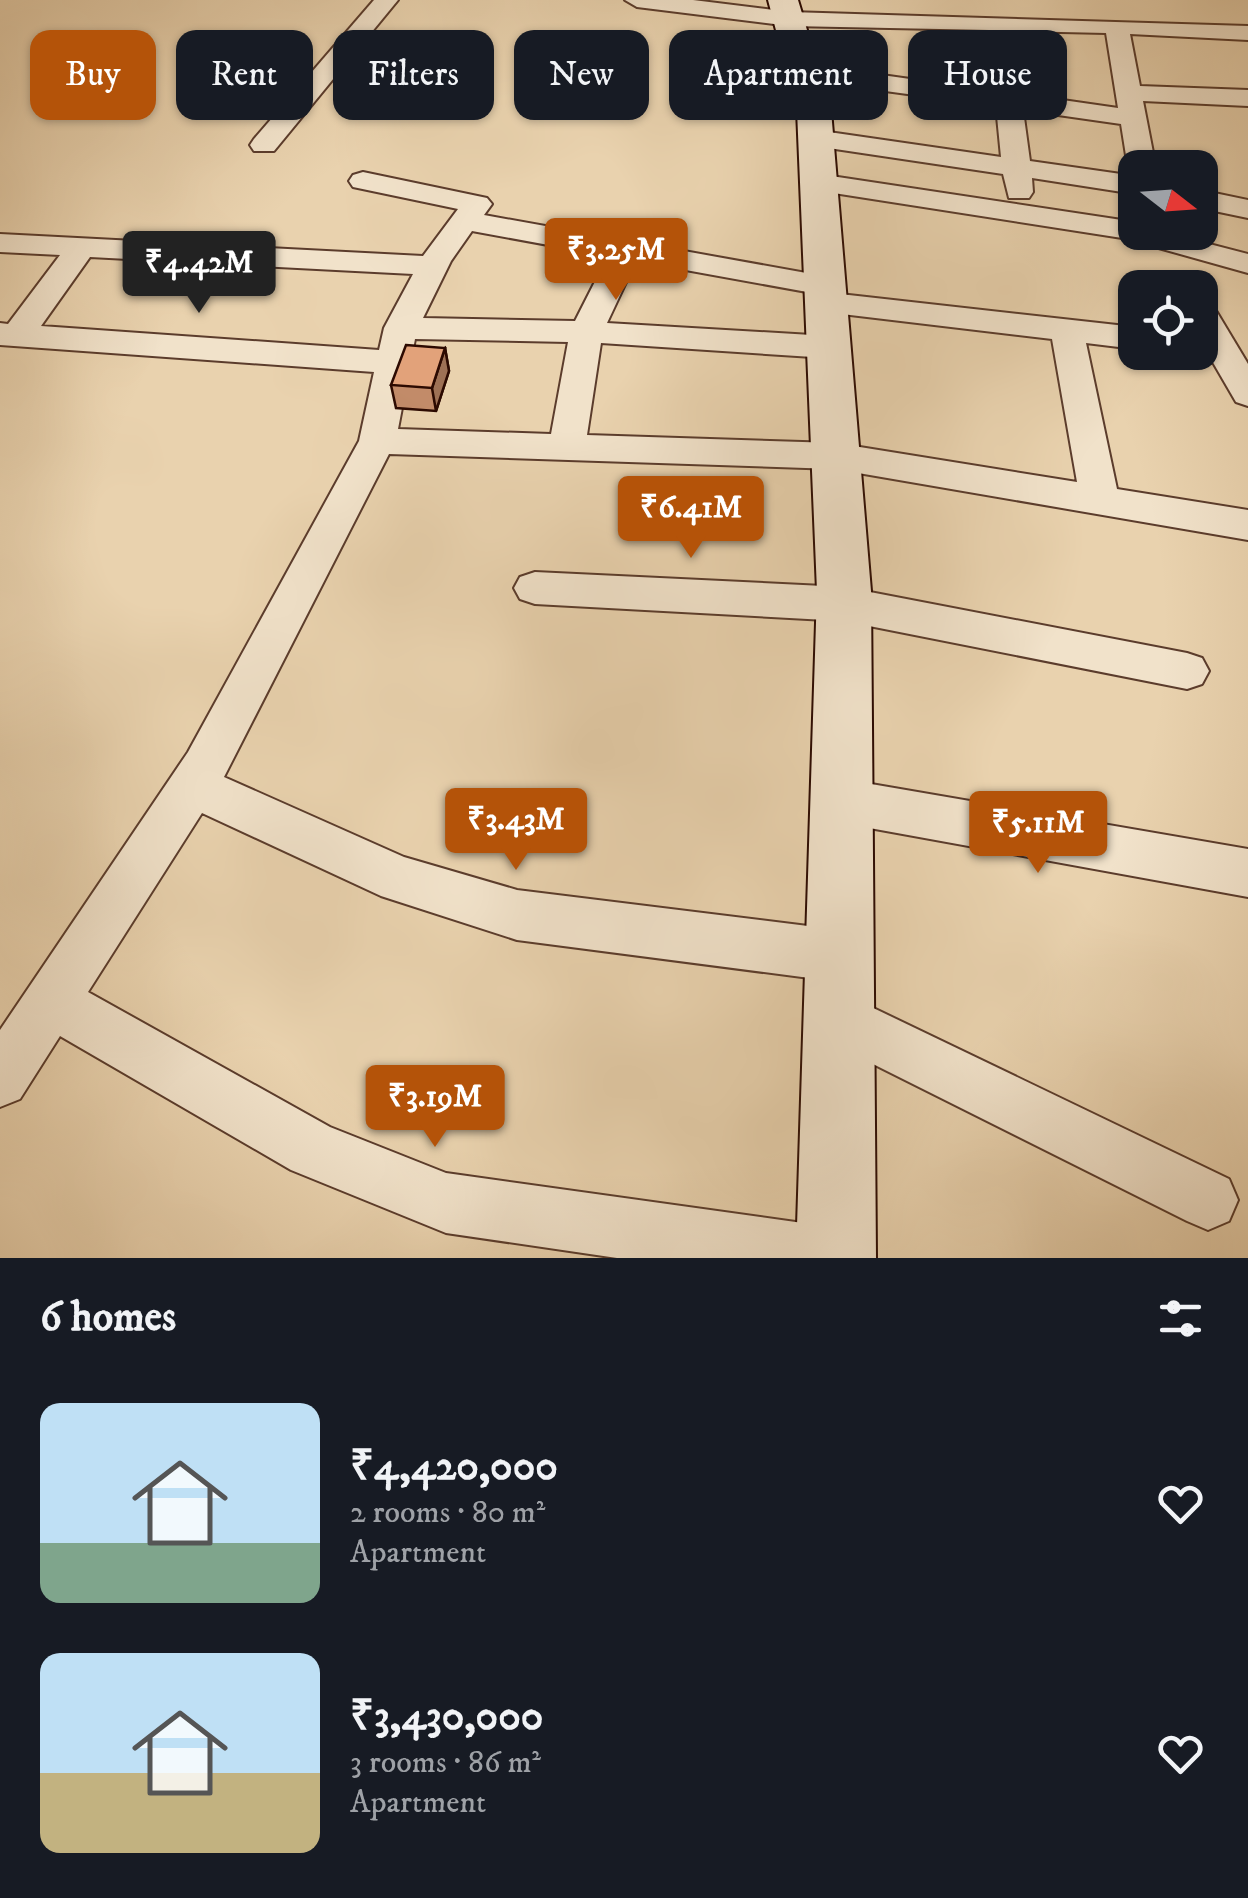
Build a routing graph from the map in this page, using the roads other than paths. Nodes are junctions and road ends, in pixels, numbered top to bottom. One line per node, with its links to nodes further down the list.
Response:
1 (386, 0): 15 (street)
2 (637, 0): 4 (street)
3 (1022, 0): 6 (street)
4 (787, 10): 5 (street)
5 (1000, 24): 6 (street); 8 (street)
6 (1031, 24): 7 (street)
7 (1118, 26): 9 (street); 12 (street)
8 (1001, 30)
9 (1248, 33)
10 (1248, 98): 12 (street)
11 (1067, 102): 12 (street)
12 (1133, 105): 16 (street)
13 (814, 120): 17 (main road)
14 (1011, 120): 18 (street)
15 (264, 145)
16 (1139, 150)
17 (816, 160): 18 (street); 23 (street); 32 (main road)
18 (1017, 166): 20 (street); 23 (street)
19 (363, 181): 24 (street)
20 (1118, 182)
21 (1218, 202): 22 (street)
22 (1248, 209)
23 (1021, 213): 25 (street)
24 (464, 221): 28 (street); 31 (street)
25 (1118, 228)
26 (0, 243): 27 (street)
27 (82, 248): 31 (street); 35 (street)
28 (626, 250): 32 (street); 34 (street)
29 (1205, 250): 30 (street)
30 (1248, 264)
31 (432, 266): 37 (street)
32 (825, 311): 33 (street); 34 (street); 42 (main road)
33 (1067, 330): 36 (street); 43 (street)
34 (586, 332): 37 (street); 41 (street)
35 (9, 334): 37 (street)
36 (1118, 336)
37 (397, 345): 40 (street)
38 (1218, 356): 39 (street)
39 (1248, 394)
40 (378, 441): 41 (street); 48 (street)
41 (566, 447): 42 (street)
42 (835, 456): 43 (street); 46 (main road)
43 (1100, 502): 44 (street)
44 (1248, 525)
45 (535, 588): 46 (street)
46 (844, 604): 47 (street); 49 (main road)
47 (1187, 671)
48 (192, 786): 51 (street); 52 (street)
49 (842, 801): 50 (street); 51 (main road)
50 (1248, 872)
51 (840, 956): 53 (main road)
52 (50, 1002): 54 (street); 56 (street)
53 (840, 1019): 55 (street); 56 (main road)
54 (0, 1078)
55 (1208, 1200)
56 (834, 1258)

